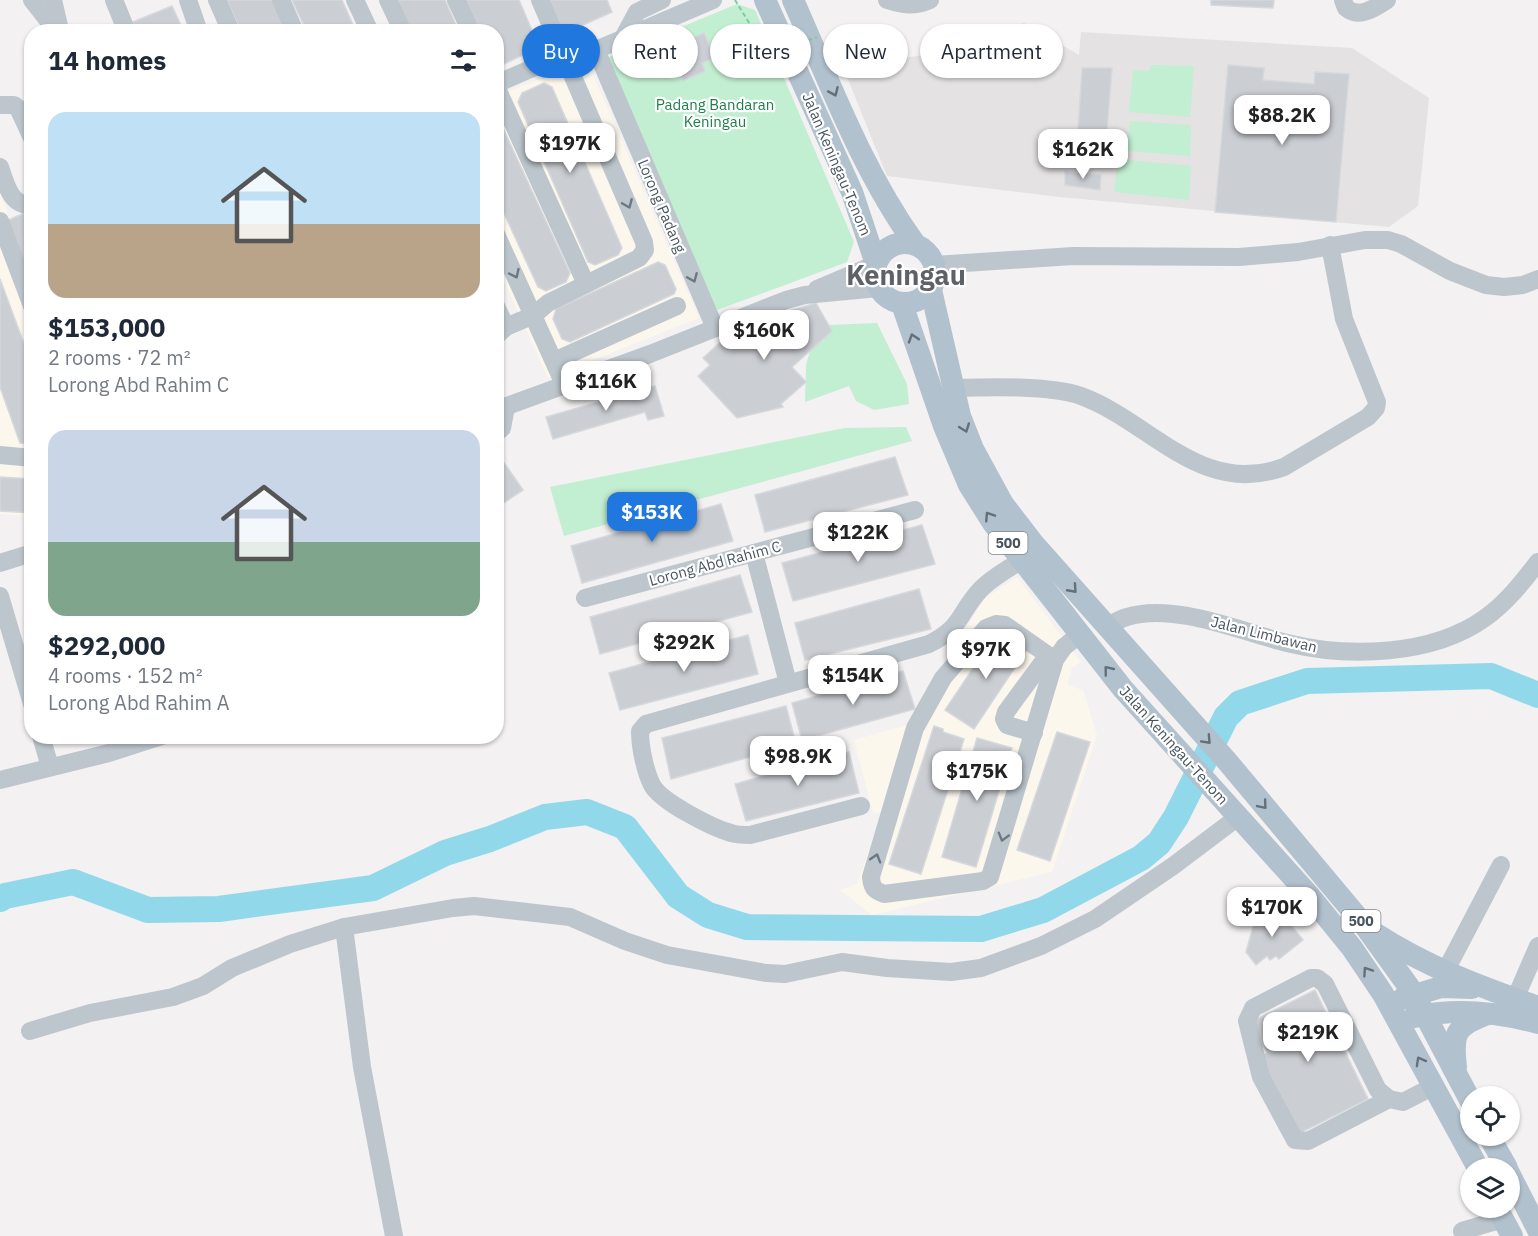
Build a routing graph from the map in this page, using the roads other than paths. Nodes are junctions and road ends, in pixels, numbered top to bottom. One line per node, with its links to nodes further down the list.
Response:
1 (32, 0): 20 (street)
2 (53, 0): 21 (street)
3 (114, 0): 22 (street)
4 (188, 0): 23 (street)
5 (217, 0): 24 (street)
6 (281, 0): 25 (street)
7 (355, 0): 26 (street)
8 (388, 0): 27 (street)
9 (456, 0): 28 (street)
10 (540, 0): 29 (street)
11 (662, 0): 19 (street)
12 (713, 0): 31 (street)
13 (765, 0): 45 (main road, Jalan Keningau-Tenom)
14 (793, 0): 42 (main road, Jalan Keningau-Tenom, one-way to 42)
15 (887, 0): 16 (street)
16 (930, 0)
17 (1343, 0): 18 (street)
18 (1387, 0)
19 (631, 8): 30 (street)
20 (52, 24)
21 (58, 24)
22 (124, 24)
23 (196, 24)
24 (228, 24)
25 (292, 24)
26 (366, 24)
27 (399, 24)
28 (467, 24)
29 (551, 24)
30 (627, 24)
31 (656, 24)
32 (600, 59): 56 (street, Lorong Padang, one-way to 56)
33 (522, 73): 35 (street)
34 (575, 78): 49 (street, one-way to 49)
35 (504, 81)
36 (504, 103): 49 (street)
37 (0, 105): 38 (street)
38 (24, 121)
39 (0, 167): 40 (street)
40 (24, 205)
41 (0, 221): 48 (street)
42 (915, 244): 45 (main road); 46 (main road)
43 (1330, 245): 46 (street); 47 (street); 60 (street)
44 (504, 251): 55 (street, one-way to 55)
45 (876, 264): 50 (main road); 52 (street)
46 (934, 265): 51 (main road, 500)
47 (1538, 279)
48 (24, 282)
49 (586, 284): 55 (street)
50 (878, 288): 52 (street); 53 (main road)
51 (931, 290): 53 (main road); 60 (main road, Jalan Keningau-Tenom / 500)
52 (805, 295): 56 (street)
53 (902, 304): 67 (main road, Jalan Keningau-Tenom / 500, one-way to 53)
54 (677, 306): 58 (street)
55 (534, 315): 57 (street); 58 (street)
56 (715, 328): 59 (street)
57 (504, 330)
58 (554, 361): 59 (street)
59 (564, 384): 61 (street)
60 (954, 388): 72 (main road, Jalan Keningau-Tenom / 500, one-way to 72)
61 (504, 408)
62 (0, 455): 63 (street)
63 (24, 457)
64 (915, 510): 65 (street, Lorong Abd Rahim C)
65 (754, 552): 71 (street, Lorong Abd Rahim C); 78 (street)
66 (24, 556): 68 (street)
67 (1022, 560): 73 (main road, Jalan Keningau-Tenom / 500); 74 (street)
68 (0, 563)
69 (1535, 573): 72 (street, Jalan Limbawan)
70 (0, 596): 77 (street)
71 (585, 598)
72 (1107, 627): 87 (main road, Jalan Keningau-Tenom / 500, one-way to 87)
73 (1080, 634): 75 (street); 85 (main road, Jalan Keningau-Tenom / 500, one-way to 73)
74 (937, 640): 76 (street); 78 (street)
75 (1052, 658): 76 (street); 79 (street); 79 (street)
76 (960, 659): 79 (street, one-way to 76)
77 (24, 680)
78 (788, 683): 84 (street)
79 (1034, 733)
80 (43, 744): 82 (street)
81 (137, 744): 82 (street)
82 (50, 767): 83 (street)
83 (0, 780)
84 (861, 806)
85 (1238, 817): 88 (street); 96 (main road, Jalan Keningau-Tenom / 500, one-way to 85)
86 (1501, 865): 90 (street)
87 (1365, 926): 90 (main road); 93 (main road, Jalan Keningau-Tenom / 500)
88 (344, 927): 100 (street); 110 (street)
89 (1538, 946): 91 (street)
90 (1445, 972): 92 (main road)
91 (1533, 972): 94 (street)
92 (1483, 989): 93 (main road); 94 (main road)
93 (1414, 994): 96 (main road); 97 (main road, Jalan Keningau-Tenom / 500)
94 (1515, 999): 95 (main road)
95 (1538, 1007)
96 (1393, 1011): 97 (main road); 102 (main road, Jalan Keningau-Tenom / 500, one-way to 96)
97 (1425, 1014): 98 (main road); 101 (main road, Jalan Keningau-Tenom / 500)
98 (1489, 1014): 99 (main road); 101 (main road)
99 (1538, 1023)
100 (30, 1031)
101 (1458, 1076): 103 (main road, Jalan Keningau-Tenom / 500)
102 (1434, 1086): 104 (street); 105 (main road, Jalan Keningau-Tenom / 500)
103 (1463, 1086)
104 (1389, 1099): 104 (street)
105 (1473, 1158)
106 (1520, 1195): 108 (main road)
107 (1504, 1221): 109 (street)
108 (1538, 1230)
109 (1457, 1234)
110 (394, 1236)

